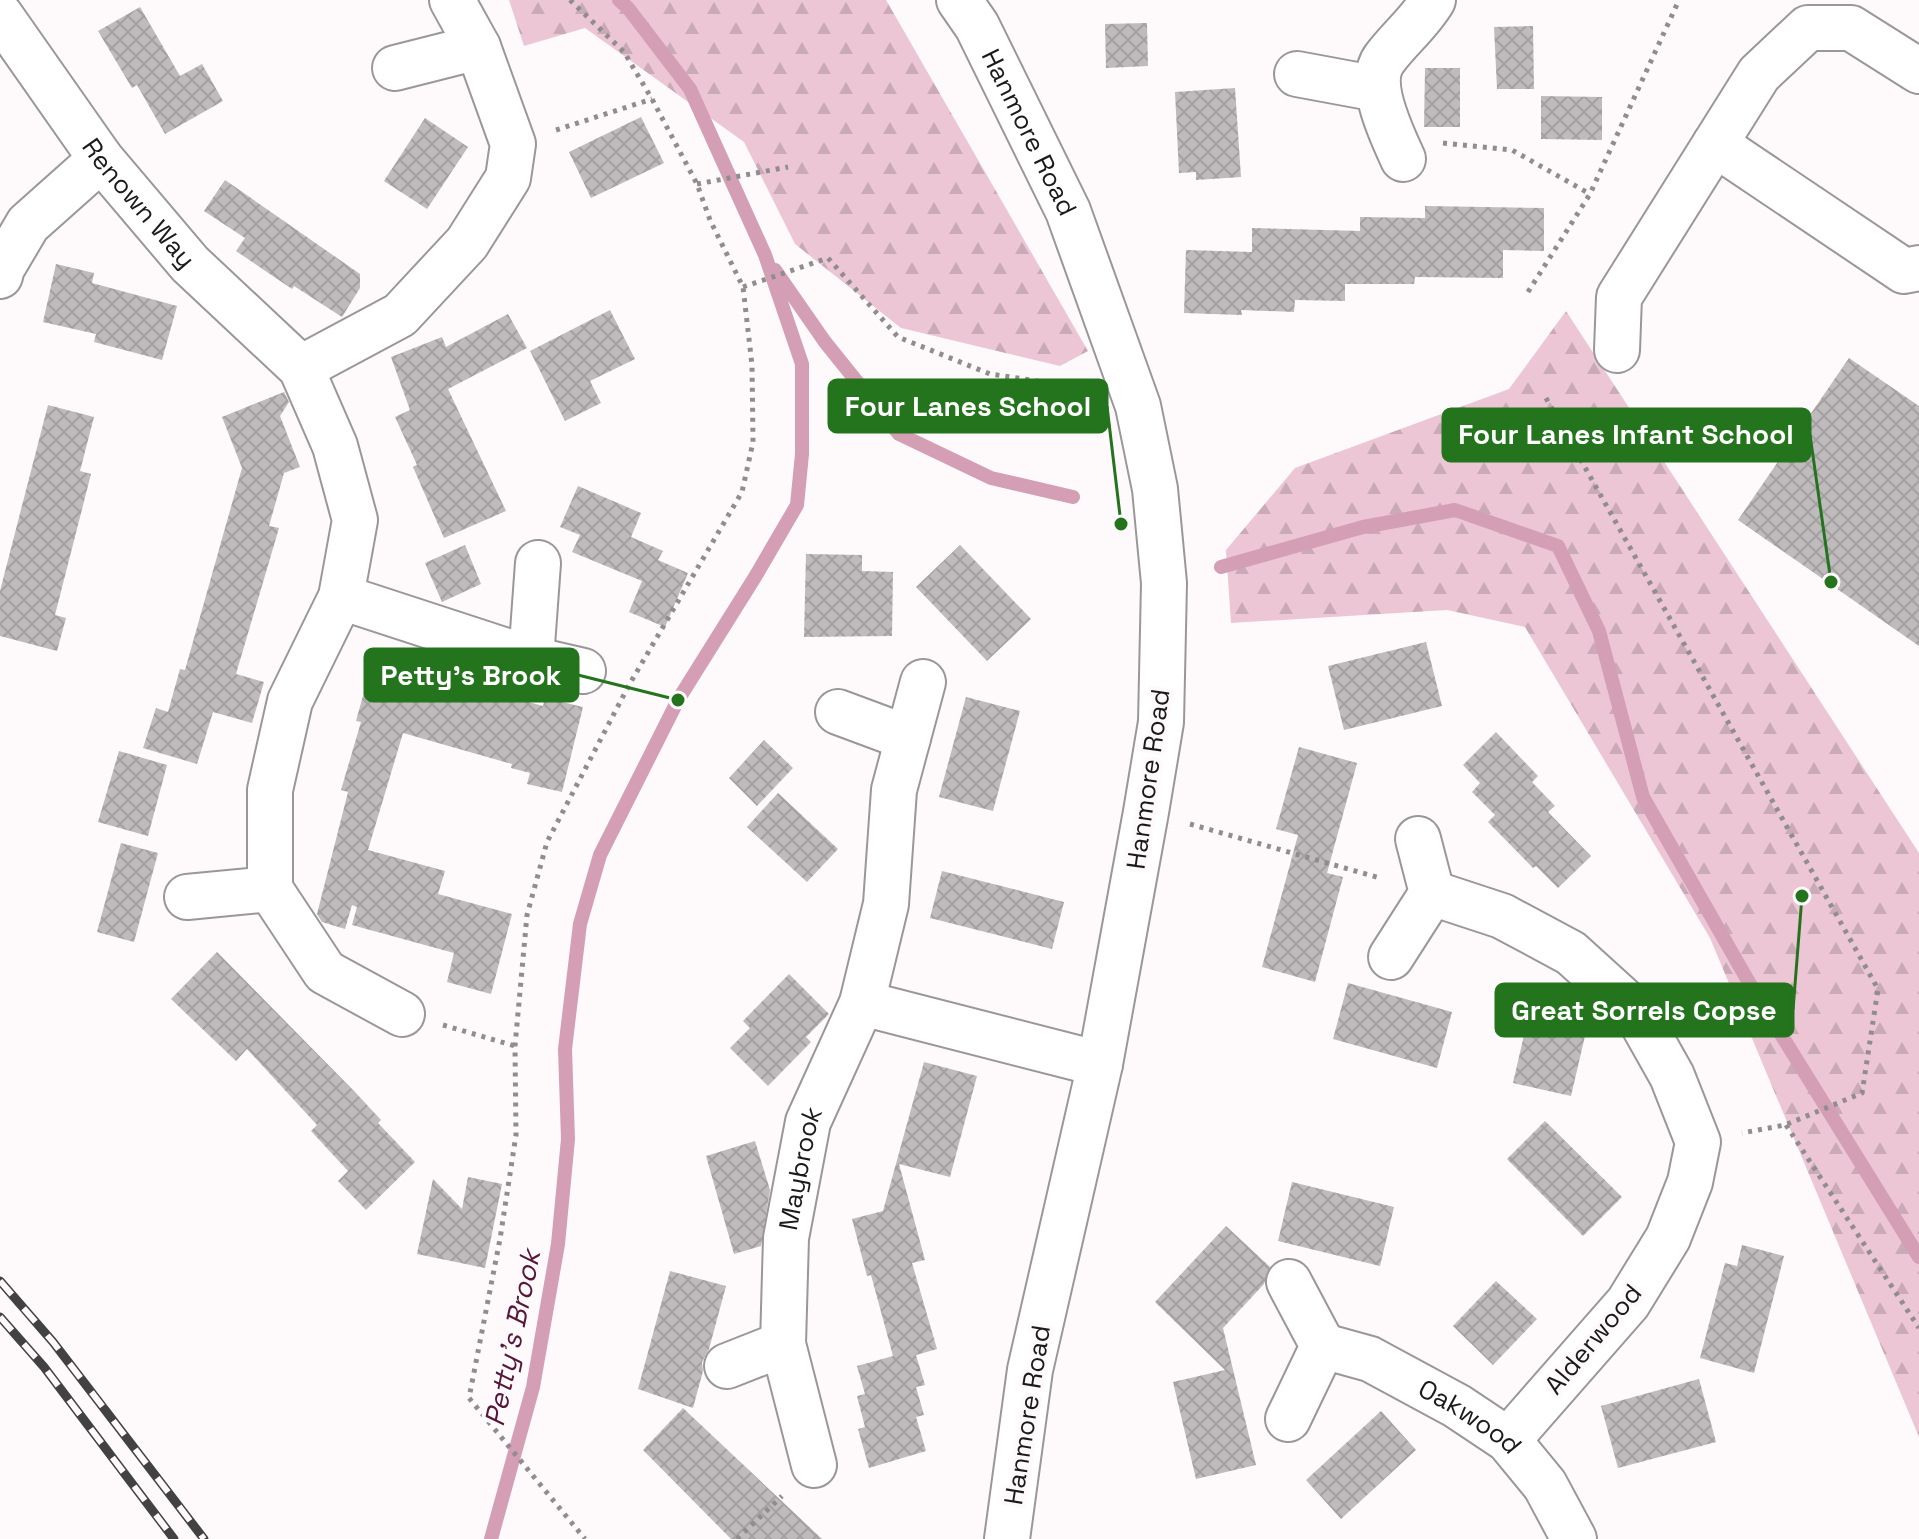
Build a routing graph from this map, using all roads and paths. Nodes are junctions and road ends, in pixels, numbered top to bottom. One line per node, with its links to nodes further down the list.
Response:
1 (452, 0): 6 (street)
2 (959, 0): 34 (street, Hanmore Road)
3 (1433, 0): 10 (street)
4 (1679, 0): 18 (path)
5 (0, 15): 15 (street, Renown Way)
6 (478, 47): 7 (street); 12 (street)
7 (395, 68)
8 (1919, 71): 13 (street)
9 (1297, 74): 10 (street)
10 (1378, 89): 14 (street)
11 (652, 99): 12 (path)
12 (513, 144): 24 (street)
13 (1715, 144): 19 (street); 23 (street)
14 (1400, 151): 18 (path)
15 (101, 159): 20 (street); 24 (street, Renown Way)
16 (788, 167): 17 (path)
17 (697, 184)
18 (1590, 194): 22 (path)
19 (1919, 268)
20 (1, 270)
21 (743, 287): 25 (path)
22 (1528, 292)
23 (1617, 350)
24 (301, 368): 28 (street, Renown Way)
25 (1087, 382)
26 (1546, 398): 45 (path)
27 (538, 563): 29 (street)
28 (341, 597): 29 (street); 36 (street, Renown Way)
29 (531, 659): 30 (street)
30 (583, 671)
31 (923, 682): 33 (street, Maybrook)
32 (838, 712): 33 (street)
33 (908, 738): 40 (street, Maybrook)
34 (1146, 812): 37 (path); 43 (street, Hanmore Road)
35 (1418, 839): 37 (street)
36 (270, 889): 38 (street); 41 (street)
37 (1432, 893): 39 (street); 51 (street, Alderwood)
38 (187, 897)
39 (1391, 957)
40 (862, 1003): 43 (street); 46 (street, Maybrook)
41 (402, 1014): 42 (path)
42 (515, 1046)
43 (1100, 1064): 55 (street, Hanmore Road)
44 (1289, 1282): 47 (street)
45 (1919, 1328)
46 (783, 1344): 48 (street); 52 (street, Maybrook)
47 (1323, 1346): 50 (street); 51 (street, Oakwood)
48 (727, 1366)
49 (469, 1398): 53 (path)
50 (1288, 1419)
51 (1508, 1440): 56 (street, Oakwood)
52 (814, 1465): 54 (path)
53 (585, 1539)
54 (737, 1539)
55 (1007, 1539)
56 (1574, 1539)

